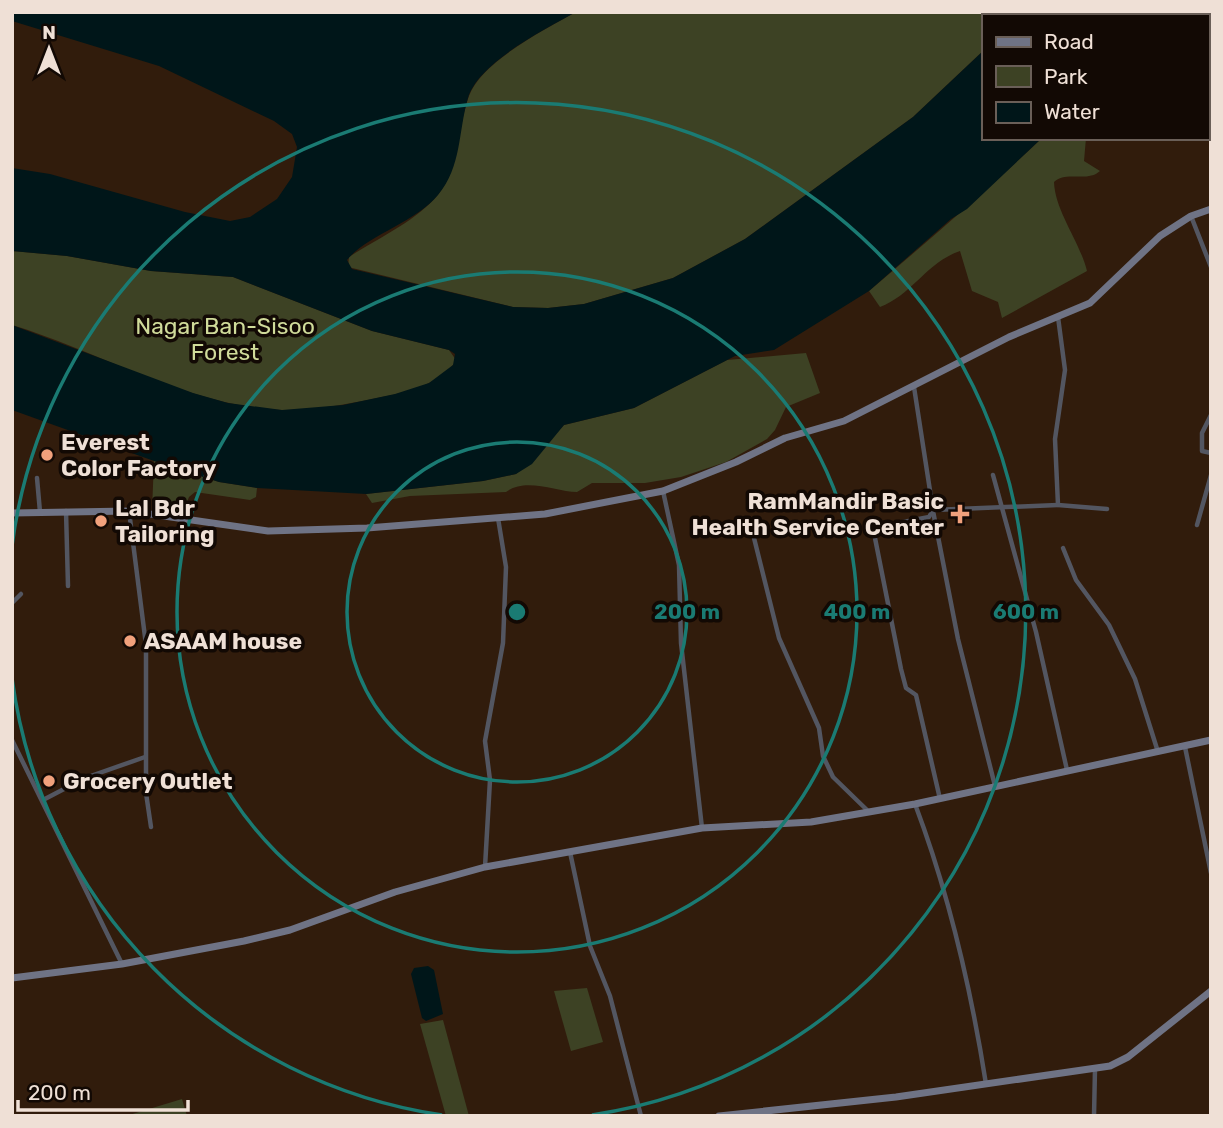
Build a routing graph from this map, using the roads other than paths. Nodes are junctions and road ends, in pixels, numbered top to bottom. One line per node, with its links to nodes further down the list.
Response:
1 (1211, 209): 2 (street)
2 (1191, 216): 3 (street); 4 (street)
3 (1211, 267)
4 (1058, 317): 5 (street); 12 (street)
5 (914, 387): 11 (street); 16 (street)
6 (1211, 415): 7 (street)
7 (1211, 453)
8 (993, 475): 13 (street)
9 (1211, 475): 21 (street)
10 (37, 478): 18 (street)
11 (663, 491): 20 (street); 39 (street)
12 (1058, 505): 13 (street); 14 (street)
13 (1003, 507): 16 (street); 32 (street)
14 (1107, 509)
15 (66, 510): 17 (street); 18 (street); 24 (street)
16 (933, 510): 33 (street); 34 (street)
17 (129, 511): 20 (street); 31 (street)
18 (40, 512): 19 (street)
19 (12, 513)
20 (498, 518): 41 (street)
21 (1197, 525)
22 (754, 538): 37 (street)
23 (1063, 548): 30 (street)
24 (68, 586)
25 (21, 594): 26 (street)
26 (12, 603)
27 (12, 740): 35 (street)
28 (1211, 740): 29 (street)
29 (1185, 746): 30 (street); 42 (street)
30 (1158, 752): 32 (street)
31 (145, 757): 35 (street); 38 (street)
32 (1067, 770): 33 (street)
33 (995, 786): 34 (street)
34 (940, 799): 36 (street)
35 (43, 800): 43 (street)
36 (915, 804): 37 (street); 47 (street)
37 (867, 810): 39 (street)
38 (151, 827)
39 (702, 828): 40 (street)
40 (570, 851): 41 (street); 49 (street)
41 (485, 867): 43 (street)
42 (1211, 873)
43 (122, 964): 44 (street)
44 (12, 978)
45 (1211, 991): 46 (street)
46 (1095, 1069): 47 (street); 51 (street)
47 (986, 1084): 48 (street)
48 (773, 1113): 50 (street)
49 (640, 1116)
50 (719, 1116)
51 (1094, 1116)

